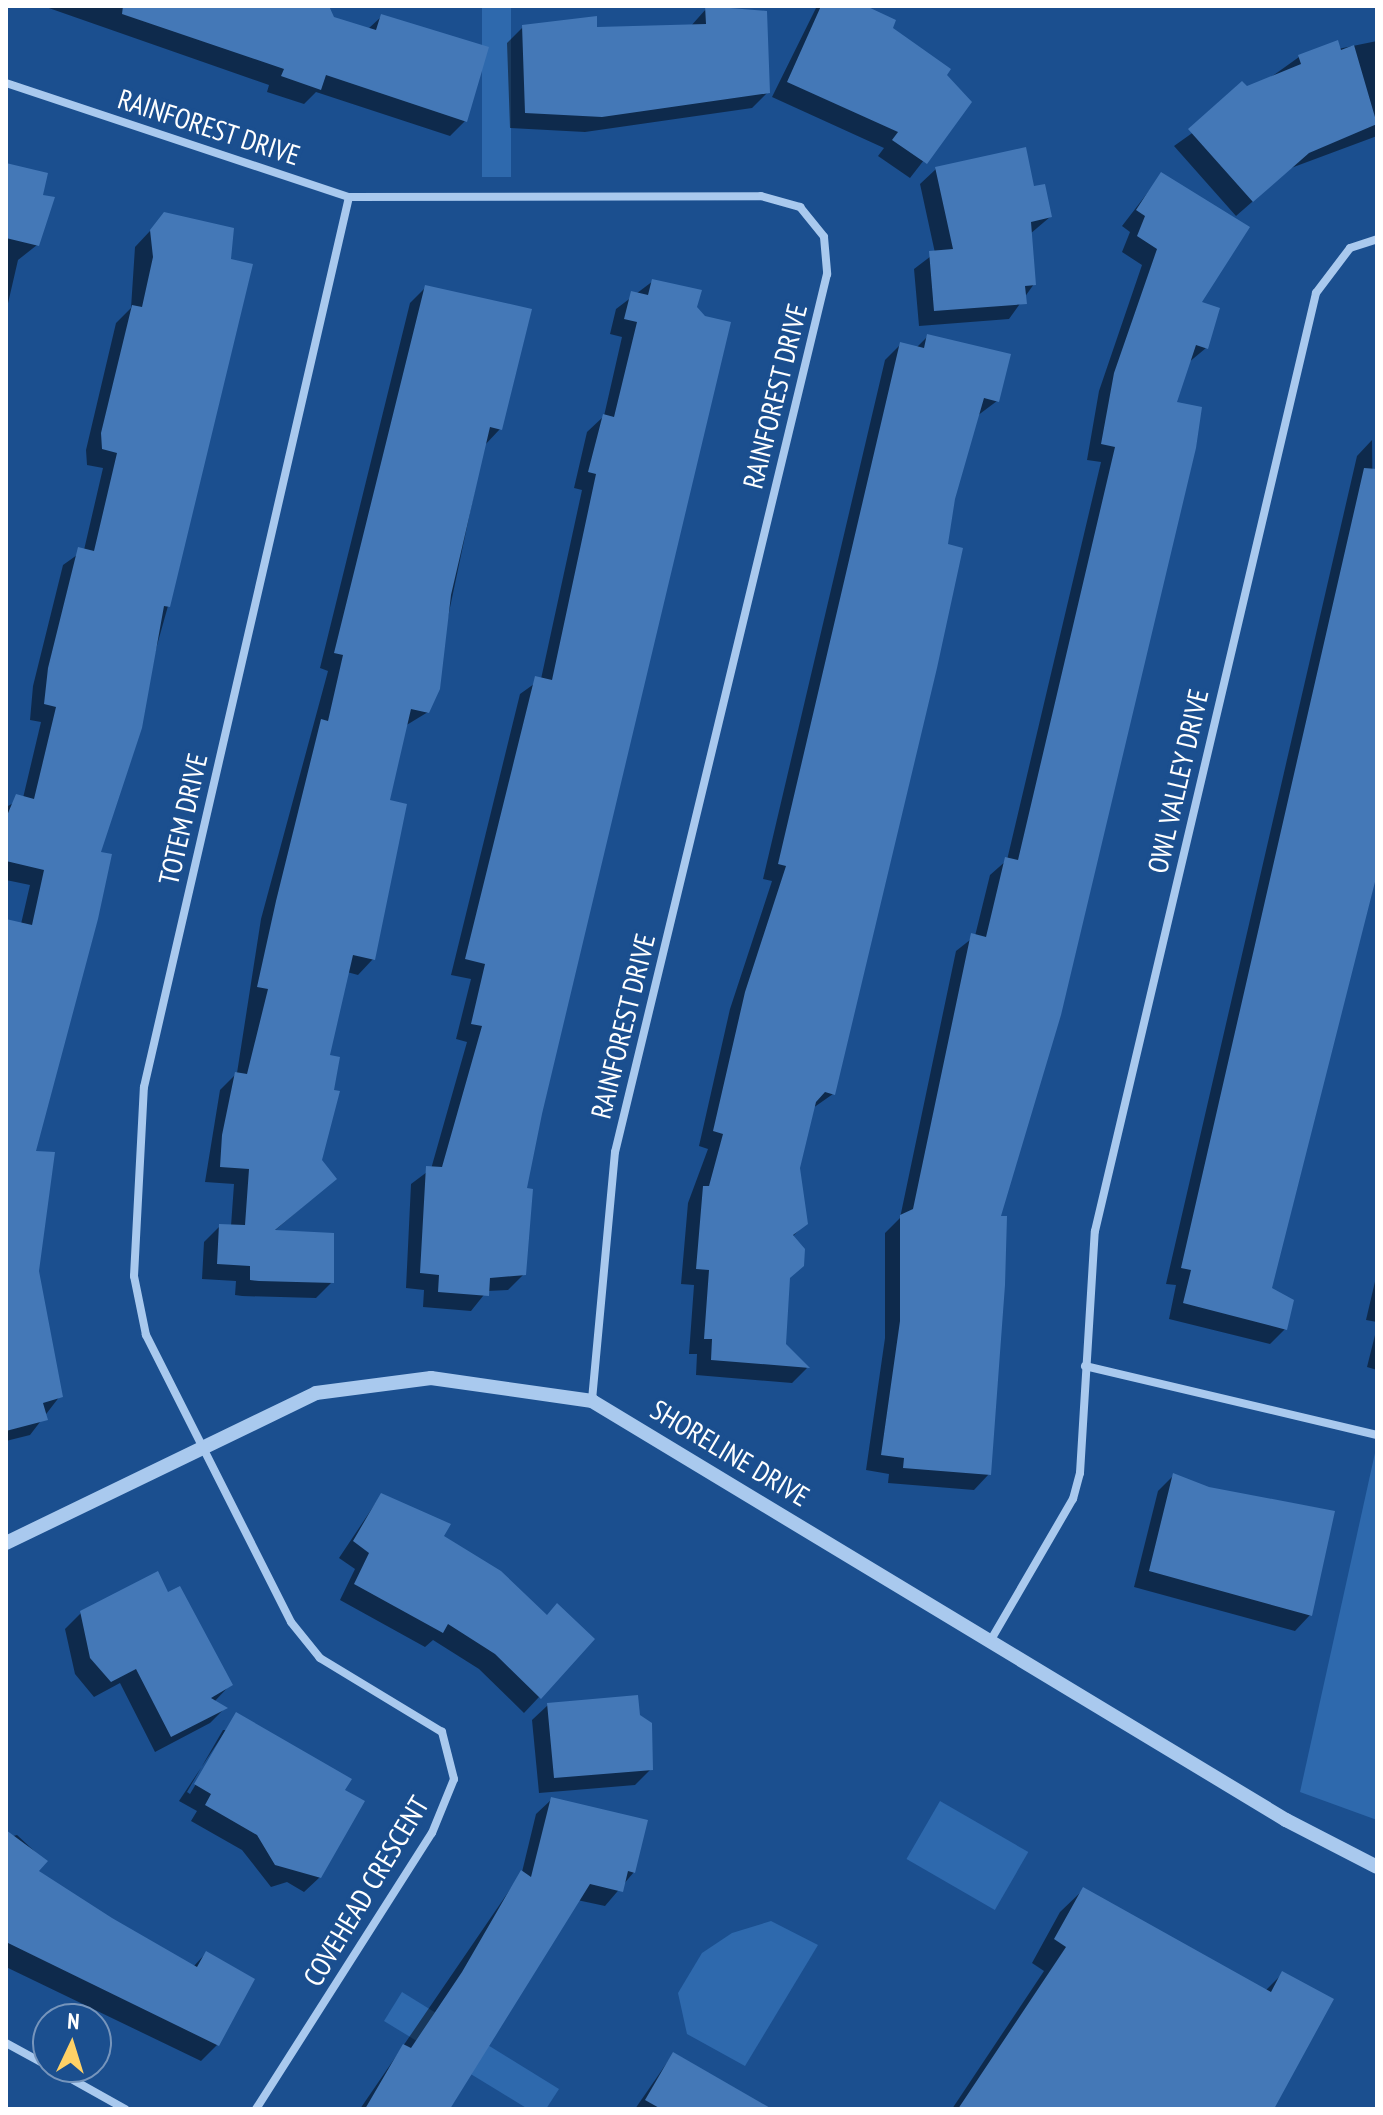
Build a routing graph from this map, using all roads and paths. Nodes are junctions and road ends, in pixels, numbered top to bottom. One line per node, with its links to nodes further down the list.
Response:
1 (6, 83): 2 (street, RAINFOREST DRIVE)
2 (349, 197): 5 (street, RAINFOREST DRIVE); 7 (street, TOTEM DRIVE)
3 (1377, 239): 4 (street, OWL VALLEY DRIVE)
4 (1085, 1366): 6 (street); 9 (street, OWL VALLEY DRIVE)
5 (592, 1401): 7 (street, SHORELINE DRIVE); 9 (street, SHORELINE DRIVE)
6 (1377, 1435)
7 (202, 1444): 8 (street, SHORELINE DRIVE); 15 (street, COVEHEAD CRESCENT)
8 (6, 1543)
9 (992, 1638): 10 (street, SHORELINE DRIVE)
10 (1377, 1867)
11 (6, 2043): 12 (street)
12 (32, 2058)
13 (78, 2083): 14 (street)
14 (125, 2109)
15 (256, 2109)

